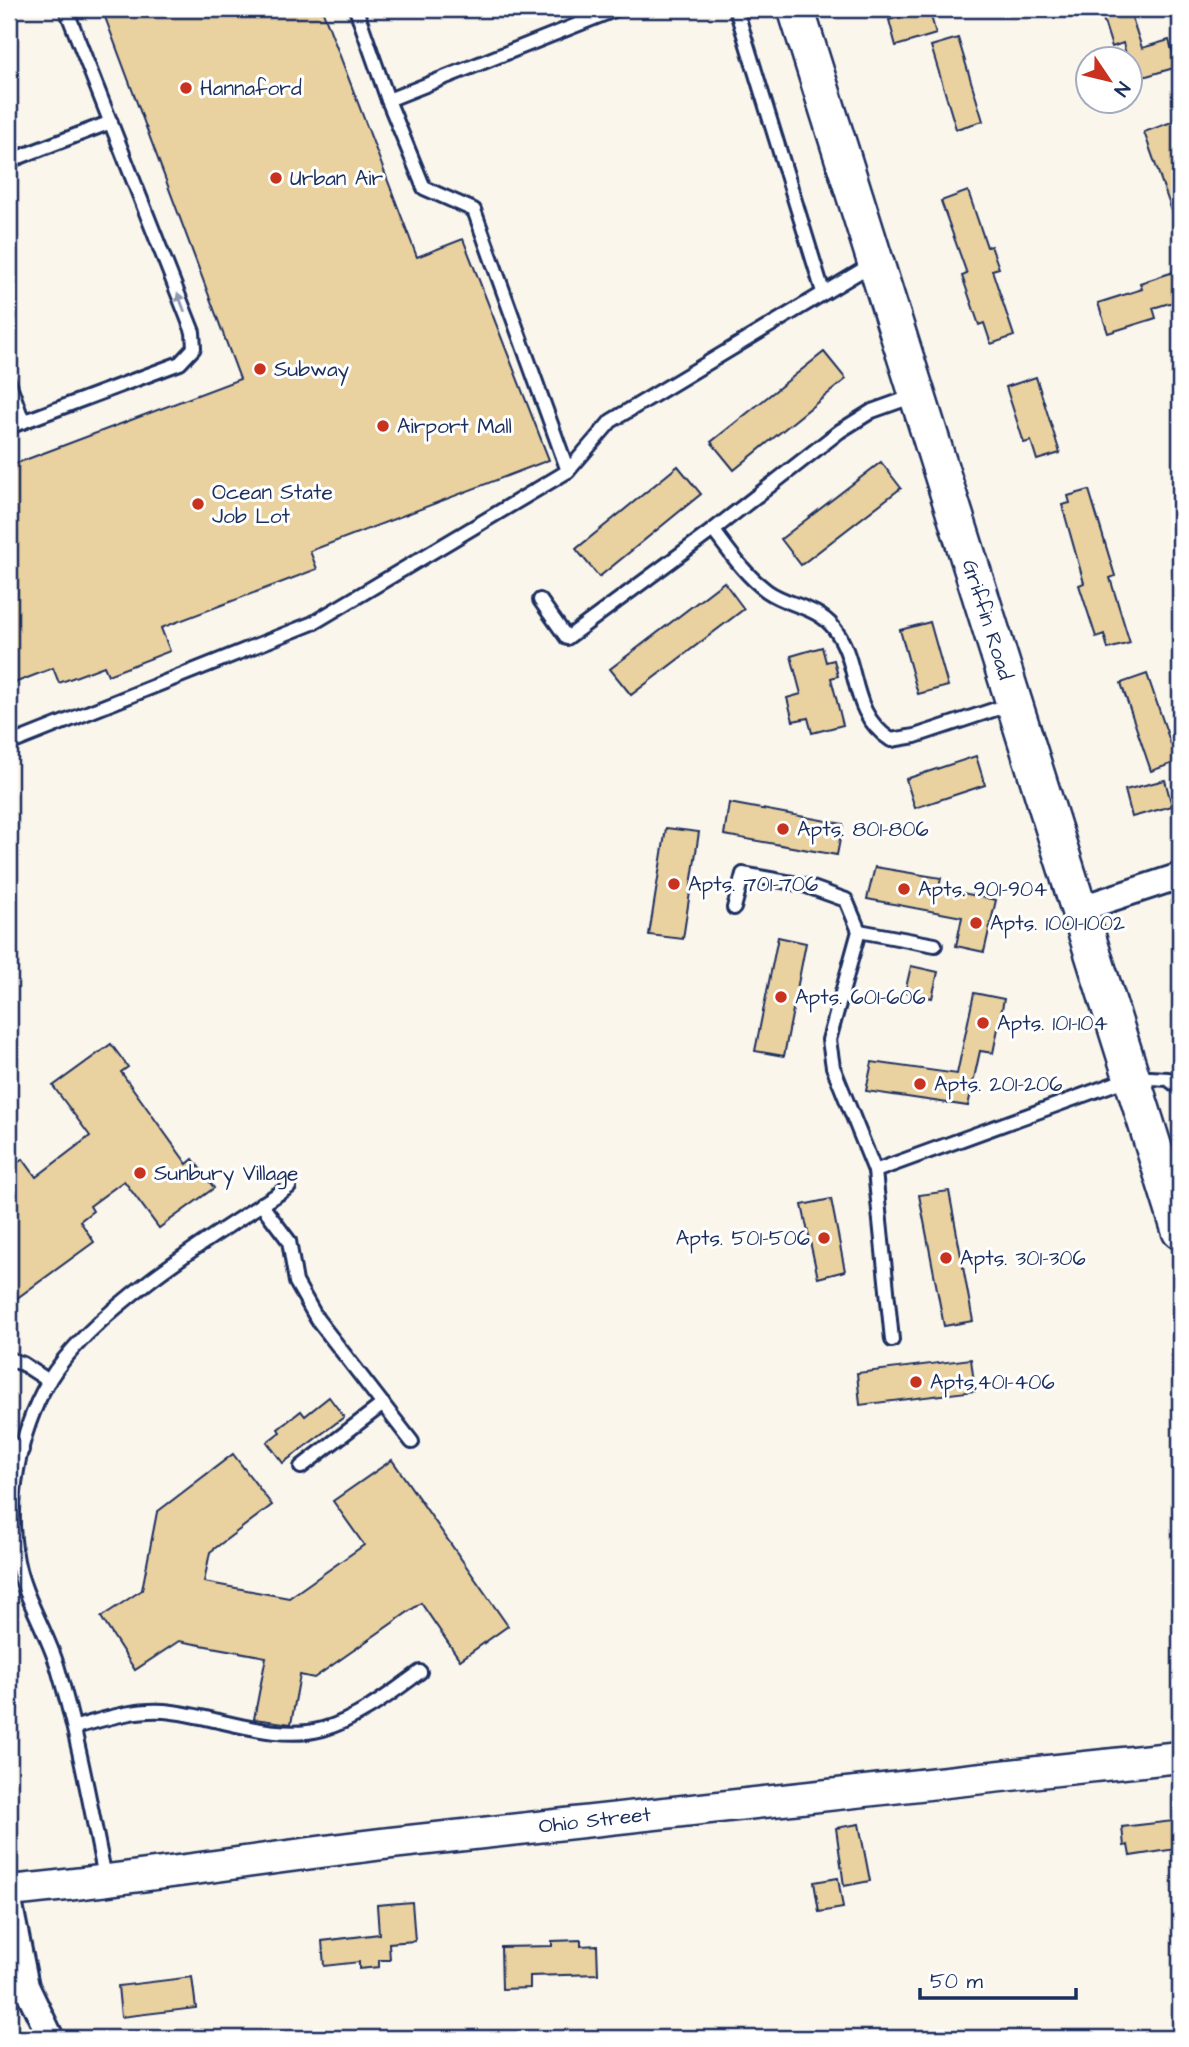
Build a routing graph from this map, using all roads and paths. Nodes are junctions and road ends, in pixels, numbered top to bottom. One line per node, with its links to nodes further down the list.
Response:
1 (66, 9): 7 (lane)
2 (356, 9): 6 (lane)
3 (617, 9): 6 (lane)
4 (736, 9): 10 (lane)
5 (796, 9): 9 (main road, Griffin Road)
6 (388, 100): 15 (lane)
7 (111, 122): 8 (lane); 13 (lane, one-way to 7)
8 (9, 161)
9 (875, 262): 10 (lane); 12 (main road, Griffin Road)
10 (823, 292): 15 (lane)
11 (9, 382): 13 (lane)
12 (916, 395): 16 (lane); 18 (main road, Griffin Road)
13 (23, 422): 14 (lane)
14 (9, 427)
15 (569, 471): 19 (lane)
16 (713, 530): 17 (lane); 18 (lane)
17 (540, 600)
18 (1015, 702): 22 (main road, Griffin Road)
19 (9, 744)
20 (1180, 876): 22 (street)
21 (734, 908): 23 (lane)
22 (1079, 909): 25 (main road, Griffin Road)
23 (859, 931): 24 (lane); 27 (lane)
24 (935, 945)
25 (1133, 1077): 26 (lane); 27 (lane); 30 (main road, Griffin Road)
26 (1180, 1088)
27 (875, 1171): 31 (lane)
28 (289, 1187): 29 (lane)
29 (261, 1204): 33 (lane); 34 (lane)
30 (1180, 1231)
31 (891, 1340)
32 (9, 1359): 33 (lane)
33 (49, 1381): 37 (lane)
34 (383, 1404): 35 (lane); 38 (lane)
35 (412, 1442)
36 (9, 1443): 37 (lane)
37 (22, 1450): 40 (lane)
38 (301, 1467)
39 (420, 1672): 40 (lane)
40 (75, 1727): 42 (lane)
41 (1180, 1758): 42 (street, Ohio Street)
42 (106, 1882): 43 (street, Ohio Street)
43 (9, 1891)
44 (9, 1902): 45 (street)
45 (51, 2038)

